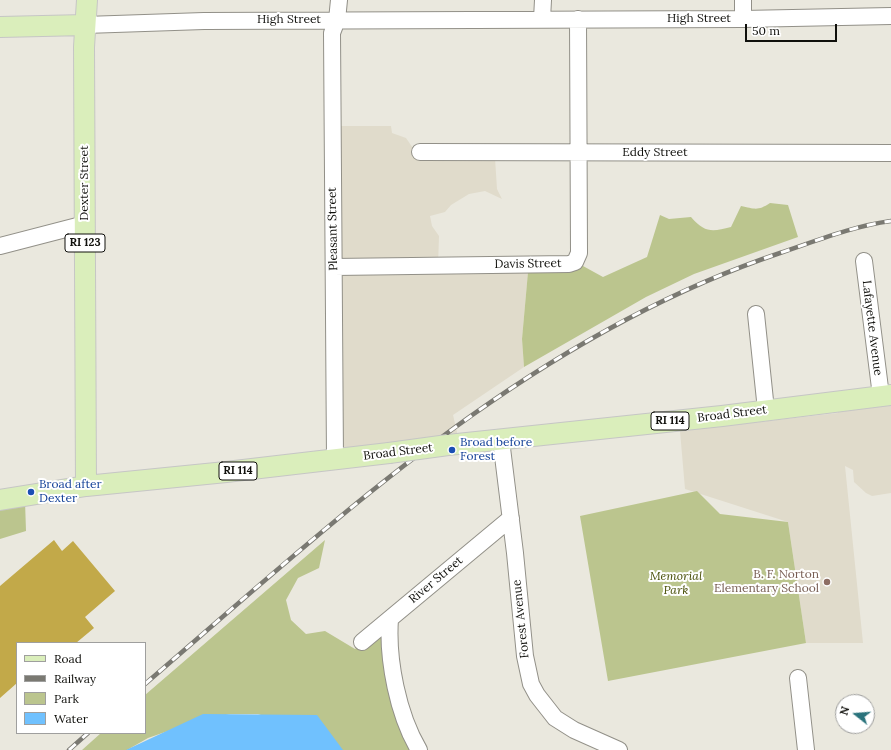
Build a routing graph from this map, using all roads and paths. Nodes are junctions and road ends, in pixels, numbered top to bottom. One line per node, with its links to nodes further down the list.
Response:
1 (87, 0): 10 (main road, Dexter Street / RI 123)
2 (339, 0): 8 (street, Pleasant Street)
3 (543, 0): 6 (street)
4 (743, 0): 7 (street)
5 (891, 16): 7 (street, High Street)
6 (542, 19): 8 (street, High Street); 9 (street, High Street)
7 (743, 19): 9 (street, High Street)
8 (337, 20): 10 (street, High Street); 18 (street, Pleasant Street)
9 (578, 20): 13 (street, Davis Street)
10 (85, 25): 11 (main road, High Street); 15 (main road, Dexter Street / RI 123)
11 (0, 27)
12 (420, 152): 13 (street, Eddy Street)
13 (578, 152): 14 (street, Eddy Street); 18 (street, Davis Street)
14 (891, 153)
15 (85, 224): 16 (street); 24 (main road, Dexter Street / RI 123)
16 (0, 246)
17 (864, 261): 20 (street, Lafayette Avenue)
18 (334, 267): 23 (street, Pleasant Street)
19 (756, 314): 21 (street)
20 (886, 395): 21 (main road, Broad Street / RI 114)
21 (766, 410): 22 (main road, Broad Street / RI 114)
22 (501, 440): 23 (main road, Broad Street / RI 114, bridge); 26 (street, Forest Avenue)
23 (335, 459): 24 (main road, Broad Street / RI 114)
24 (86, 486): 25 (main road, Broad Street / RI 114)
25 (0, 500)
26 (511, 518): 27 (street, River Street); 31 (street, Forest Avenue)
27 (390, 619): 28 (street, River Street); 30 (street)
28 (362, 642)
29 (798, 678): 32 (street)
30 (419, 750)
31 (619, 750)
32 (806, 750)

